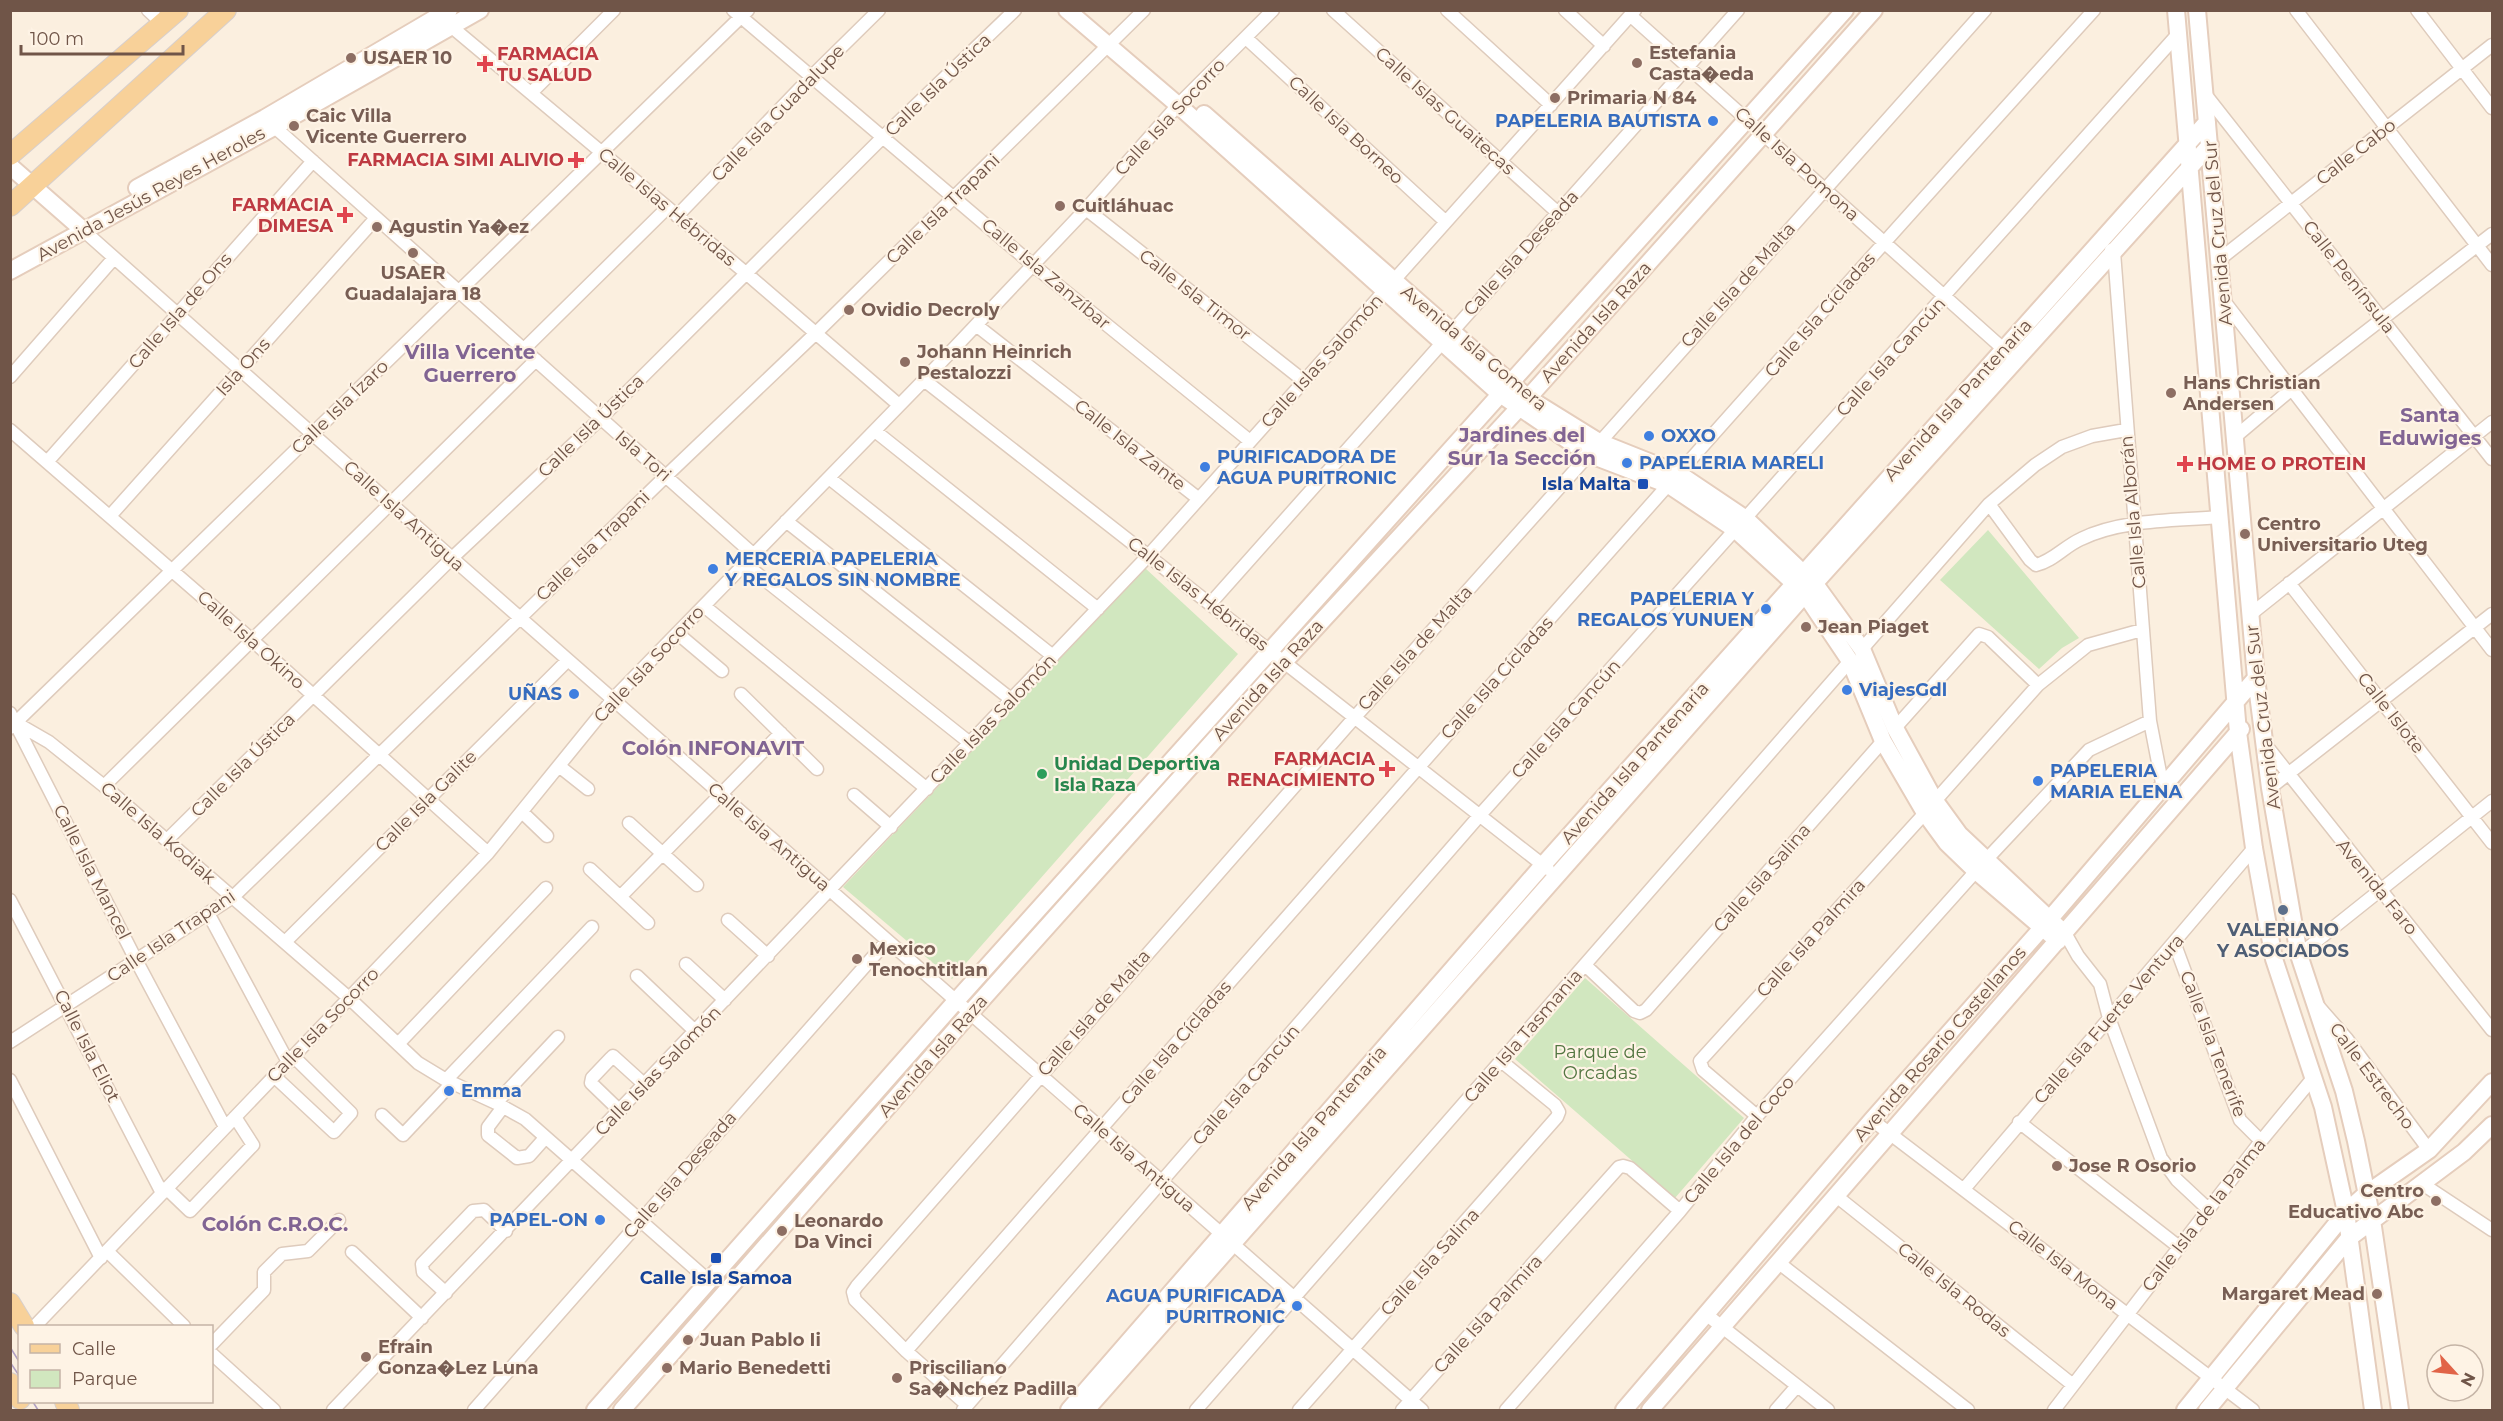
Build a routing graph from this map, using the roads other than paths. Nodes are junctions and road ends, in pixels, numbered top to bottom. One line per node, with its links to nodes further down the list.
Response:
1 (226, 10): 52 (main road)
2 (480, 10): 24 (street, Avenida Jesús Reyes Heroles)
3 (614, 10): 33 (street)
4 (879, 10): 32 (street, Calle Isla Guadalupe)
5 (1015, 10): 43 (street, Calle Isla Ústica)
6 (1067, 10): 28 (street, Avenida Isla Gomera)
7 (1144, 10): 28 (street, Calle Isla Trapani)
8 (1273, 10): 26 (street, Calle Isla Socorro)
9 (1333, 10): 49 (street, Calle Islas Guaitecas)
10 (1447, 10): 36 (street)
11 (1565, 10): 29 (street)
12 (1738, 10): 30 (street, Calle Isla Deseada)
13 (1845, 10): 38 (street, Avenida Isla Raza)
14 (1874, 10): 42 (street, Avenida Isla Raza)
15 (1985, 10): 53 (street, Calle Isla de Malta)
16 (2094, 10): 65 (street, Calle Isla Cícladas)
17 (2176, 10): 25 (street, Avenida Cruz del Sur)
18 (2197, 10): 34 (street, Avenida Cruz del Sur)
19 (2296, 10): 41 (street)
20 (2417, 10): 31 (street)
21 (740, 13): 32 (street, Calle Isla Zanzíbar); 46 (street, Calle Isla Ízaro)
22 (1633, 13): 29 (street, Calle Islas Salomón); 30 (street, Calle Isla Pomona)
23 (164, 15): 47 (main road)
24 (443, 16): 33 (street, Calle Islas Hébridas); 40 (street, Avenida Jesús Reyes Heroles)
25 (2178, 34): 44 (street, Avenida Cruz del Sur); 76 (street, Calle Isla Cancún)
26 (1246, 38): 35 (street, Calle Isla Socorro); 61 (street, Calle Isla Borneo)
27 (2493, 45): 31 (street, Calle Cabo)
28 (1109, 46): 35 (street, Avenida Isla Gomera); 54 (street, Calle Isla Trapani)
29 (1604, 46): 36 (street, Calle Islas Salomón)
30 (1688, 66): 38 (street, Calle Isla Pomona); 59 (street, Calle Isla Deseada)
31 (2463, 68): 37 (street); 41 (street, Calle Cabo)
32 (811, 77): 43 (street, Calle Isla Zanzíbar); 58 (street, Calle Isla Guadalupe)
33 (531, 93): 46 (street, Calle Islas Hébridas)
34 (2205, 94): 39 (street, Avenida Cruz del Sur); 55 (street, Calle Península)
35 (1178, 105): 57 (street, Calle Isla Socorro); 74 (street, Avenida Isla Gomera)
36 (1551, 105): 49 (street, Calle Islas Salomón)
37 (2493, 108)
38 (1748, 120): 42 (street, Calle Isla Pomona); 92 (street, Avenida Isla Raza)
39 (2207, 122): 44 (street, Avenida Isla Pantenaria); 45 (street, Avenida Cruz del Sur)
40 (269, 123): 48 (street, Isla Tori); 62 (street, Avenida Jesús Reyes Heroles)
41 (2387, 129): 55 (street, Calle Cabo); 66 (street)
42 (1764, 134): 53 (street, Calle Isla Pomona); 93 (street, Avenida Isla Raza)
43 (884, 136): 54 (street, Calle Isla Zanzíbar); 73 (street, Calle Isla Ústica)
44 (2187, 145): 51 (street, Avenida Cruz del Sur); 64 (street, Avenida Isla Pantenaria)
45 (2210, 146): 51 (street, Avenida Isla Pantenaria); 69 (street, Avenida Cruz del Sur)
46 (602, 153): 58 (street, Calle Islas Hébridas); 75 (street, Calle Isla Ízaro)
47 (10, 155)
48 (313, 161): 60 (street, Isla Tori); 78 (street, Calle Isla de Ons)
49 (1501, 161): 59 (street, Calle Islas Guaitecas); 61 (street, Calle Islas Salomón)
50 (10, 166): 52 (street, Calle Isla Antigua)
51 (2189, 168): 67 (street, Avenida Isla Pantenaria); 115 (street, Avenida Cruz del Sur)
52 (32, 185): 56 (main road); 62 (street, Calle Isla Antigua)
53 (1825, 188): 65 (street, Calle Isla Pomona); 104 (street, Calle Isla de Malta)
54 (955, 198): 70 (street, Calle Isla Zanzíbar); 81 (street, Calle Isla Trapani)
55 (2290, 202): 69 (street, Calle Cabo); 79 (street, Calle Península)
56 (10, 206)
57 (1086, 209): 70 (street, Calle Isla Socorro); 90 (street, Calle Isla Timor)
58 (672, 212): 73 (street, Calle Islas Hébridas); 83 (street, Calle Isla Guadalupe)
59 (1557, 212): 82 (street, Calle Isla Deseada)
60 (376, 218): 75 (street, Isla Tori); 87 (street, Isla Ons)
61 (1446, 222): 74 (street, Calle Islas Salomón)
62 (78, 226): 68 (street, Calle Isla Antigua); 72 (street, Avenida Jesús Reyes Heroles)
63 (2493, 234): 66 (street)
64 (2101, 240): 67 (street); 84 (street, Avenida Isla Pantenaria)
65 (1884, 242): 76 (street, Calle Isla Pomona); 109 (street, Calle Isla Cícladas)
66 (2477, 246): 71 (street); 79 (street)
67 (2114, 252): 86 (street, Avenida Isla Pantenaria); 98 (street, Calle Isla Alborán)
68 (114, 258): 78 (street, Calle Isla Antigua); 88 (street)
69 (2220, 259): 77 (street, Avenida Cruz del Sur)
70 (1033, 265): 80 (street, Calle Isla Socorro); 103 (street, Calle Isla Zanzíbar)
71 (2493, 265)
72 (10, 271)
73 (747, 274): 81 (street, Calle Islas Hébridas); 95 (street, Calle Isla Ústica)
74 (1389, 286): 82 (street, Avenida Isla Gomera); 90 (street, Calle Islas Salomón)
75 (459, 291): 83 (street, Isla Tori); 100 (street, Calle Isla Ízaro)
76 (1945, 297): 84 (street, Calle Isla Pomona); 117 (street, Calle Isla Cancún)
77 (2224, 301): 91 (street); 102 (street, Avenida Cruz del Sur)
78 (177, 315): 87 (street, Calle Isla Antigua); 106 (street, Calle Isla de Ons)
79 (2383, 320): 91 (street); 101 (street, Calle Península)
80 (976, 325): 89 (street, Calle Isla Socorro); 110 (street, Calle Isla Zante)
81 (816, 333): 94 (street, Calle Islas Hébridas); 107 (street, Calle Isla Trapani)
82 (1446, 337): 92 (street, Avenida Isla Gomera); 125 (street, Calle Isla Deseada)
83 (524, 349): 85 (street, Isla Tori)
84 (2003, 349): 86 (street, Calle Isla Pomona); 124 (street, Avenida Isla Pantenaria)
85 (536, 360): 95 (street, Isla Tori); 111 (street)
86 (2017, 361): 124 (street, Avenida Isla Pantenaria)
87 (240, 370): 100 (street, Calle Isla Antigua); 114 (street, Isla Ons)
88 (10, 377)
89 (924, 380): 94 (street, Calle Isla Socorro); 119 (street, Calle Islas Hébridas)
90 (1304, 381): 103 (street, Calle Islas Salomón)
91 (2293, 388): 102 (street); 113 (street)
92 (1505, 389): 93 (street, Avenida Isla Gomera); 136 (street, Avenida Isla Raza)
93 (1523, 403): 104 (street, Avenida Isla Gomera); 140 (street, Avenida Isla Raza)
94 (899, 405): 99 (street, Calle Isla Socorro)
95 (600, 419): 107 (street, Isla Tori); 120 (street, Calle Isla Ústica)
96 (2493, 422): 101 (street)
97 (10, 430): 106 (street, Calle Isla Okino)
98 (2126, 430): 112 (street, Calle Isla Tasmania); 118 (street, Calle Isla Alborán)
99 (875, 431): 108 (street, Calle Isla Socorro); 127 (street)
100 (312, 435): 111 (street, Calle Isla Antigua); 122 (street, Calle Isla Ízaro)
101 (2474, 436): 105 (street, Calle Península); 113 (street)
102 (2235, 437): 128 (street, Avenida Cruz del Sur)
103 (1250, 441): 110 (street, Calle Islas Salomón)
104 (1594, 448): 109 (street, Avenida Isla Gomera); 152 (street, Calle Isla de Malta)
105 (2493, 459)
106 (47, 462): 114 (street, Calle Isla Okino)
107 (666, 476): 121 (street, Isla Tori); 130 (street, Calle Isla Trapani)
108 (829, 477): 116 (street, Calle Isla Socorro); 138 (street)
109 (1674, 480): 117 (street, Avenida Isla Gomera); 163 (street, Calle Isla Cícladas)
110 (1199, 499): 119 (street, Calle Islas Salomón)
111 (390, 504): 120 (street, Calle Isla Antigua); 134 (street)
112 (1989, 504): 118 (street); 137 (street, Calle Isla Tasmania)
113 (2383, 509): 123 (street); 131 (street)
114 (110, 516): 122 (street, Calle Isla Okino)
115 (2219, 517): 118 (street); 150 (street, Avenida Cruz del Sur)
116 (786, 521): 121 (street, Calle Isla Socorro); 148 (street)
117 (1741, 524): 124 (street, Avenida Isla Gomera); 177 (street, Calle Isla Cancún)
118 (2134, 525): 132 (street, Calle Isla Alborán)
119 (1148, 556): 125 (street, Calle Islas Hébridas); 127 (street, Calle Islas Salomón)
120 (452, 558): 130 (street, Calle Isla Antigua); 145 (street, Calle Isla Ústica)
121 (749, 559): 126 (street, Calle Isla Socorro); 160 (street, Isla Tori)
122 (172, 571): 134 (street, Calle Isla Okino); 153 (street, Calle Isla Ízaro)
123 (2289, 583): 128 (street); 149 (street, Calle Islote)
124 (1805, 584): 137 (street, Avenida Isla Gomera); 189 (street, Avenida Isla Pantenaria)
125 (1210, 604): 136 (street, Calle Islas Hébridas)
126 (704, 606): 133 (street, Calle Isla Socorro); 170 (street)
127 (1098, 609): 138 (street, Calle Islas Salomón)
128 (2251, 614): 142 (street, Avenida Cruz del Sur)
129 (2493, 614): 131 (street)
130 (519, 618): 139 (street, Calle Isla Antigua); 161 (street, Calle Isla Trapani)
131 (2475, 628): 135 (street); 149 (street)
132 (2142, 630): 143 (street, Calle Isla Palmira); 154 (street, Calle Isla Alborán)
133 (677, 633): 141 (street); 147 (street, Calle Isla Socorro)
134 (252, 640): 145 (street, Calle Isla Okino); 166 (street)
135 (2493, 650)
136 (1270, 651): 140 (street, Calle Islas Hébridas); 214 (street, Avenida Isla Raza)
137 (1856, 655): 146 (street, Avenida Isla Gomera); 210 (street, Calle Isla Tasmania)
138 (1053, 656): 148 (street, Calle Islas Salomón)
139 (568, 660): 147 (street, Calle Isla Antigua); 173 (street, Calle Isla Galite)
140 (1284, 662): 152 (street, Calle Islas Hébridas); 217 (street, Avenida Isla Raza)
141 (722, 671)
142 (2256, 678): 150 (street, Avenida Rosario Castellanos); 151 (street, Avenida Cruz del Sur)
143 (2038, 685): 155 (street); 175 (street, Calle Isla Palmira)
144 (741, 694): 157 (street)
145 (313, 695): 161 (street, Calle Isla Okino); 182 (street, Calle Isla Ústica)
146 (1874, 698): 155 (street, Avenida Isla Gomera); 158 (street, Avenida Isla Gomera)
147 (613, 699): 162 (street, Calle Isla Socorro); 171 (street, Calle Isla Antigua)
148 (1012, 699): 160 (street, Calle Islas Salomón)
149 (2383, 702): 165 (street); 178 (street, Calle Islote)
150 (2235, 703): 156 (street, Avenida Cruz del Sur); 167 (street, Avenida Rosario Castellanos)
151 (2260, 709): 156 (street, Avenida Rosario Castellanos); 159 (street, Avenida Cruz del Sur)
152 (1355, 717): 163 (street, Calle Islas Hébridas); 226 (street, Calle Isla de Malta)
153 (12, 721): 166 (street, Calle Isla Kodiak); 208 (street, Calle Isla Mancel)
154 (2150, 721): 167 (street, Calle Isla Alborán); 187 (street, Calle Isla del Coco)
155 (1895, 728): 175 (street, Avenida Isla Gomera)
156 (2238, 732): 184 (street, Avenida Cruz del Sur); 202 (street, Avenida Rosario Castellanos)
157 (781, 733): 164 (street); 171 (street)
158 (1883, 741): 175 (street, Avenida Isla Gomera); 210 (street, Calle Isla Salina)
159 (2264, 742): 165 (street, Avenida Faro); 168 (street, Avenida Cruz del Sur)
160 (970, 743): 170 (street, Calle Islas Salomón)
161 (378, 756): 173 (street, Calle Isla Okino); 194 (street, Calle Isla Trapani)
162 (559, 766): 169 (street); 176 (street, Calle Isla Socorro)
163 (1418, 766): 177 (street, Calle Islas Hébridas); 242 (street, Calle Isla Cícladas)
164 (817, 769)
165 (2288, 774): 168 (street); 192 (street, Avenida Faro)
166 (104, 786): 182 (street, Calle Isla Kodiak)
167 (2163, 788): 200 (street, Avenida Rosario Castellanos)
168 (2270, 788): 206 (street, Avenida Cruz del Sur)
169 (588, 789)
170 (927, 789): 180 (street, Calle Islas Salomón)
171 (720, 794): 186 (street); 193 (street, Calle Isla Antigua)
172 (854, 795): 180 (street)
173 (428, 800): 185 (street, Calle Isla Okino); 204 (street, Calle Isla Galite)
174 (2493, 801): 178 (street)
175 (1930, 807): 187 (street, Avenida Isla Gomera); 236 (street, Calle Isla Palmira)
176 (522, 812): 181 (street); 185 (street, Calle Isla Socorro)
177 (1480, 815): 189 (street, Calle Islas Hébridas); 248 (street, Calle Isla Cancún)
178 (2472, 816): 183 (street, Calle Islote); 192 (street)
179 (629, 823): 186 (street)
180 (891, 827): 193 (street, Calle Islas Salomón)
181 (547, 836)
182 (167, 840): 194 (street, Calle Isla Kodiak)
183 (2493, 843)
184 (2254, 848): 205 (street, Calle Isla Fuerte Ventura); 228 (street, Avenida Cruz del Sur)
185 (488, 853): 212 (street, Calle Isla Socorro)
186 (662, 853): 190 (street); 195 (street)
187 (1981, 866): 200 (street, Avenida Isla Gomera); 236 (street, Calle Isla del Coco)
188 (590, 868): 195 (street)
189 (1550, 870): 263 (street, Avenida Isla Pantenaria)
190 (697, 885)
191 (546, 888): 223 (street)
192 (2380, 890): 206 (street); 219 (street, Avenida Faro)
193 (830, 891): 203 (street, Calle Isla Antigua); 207 (street, Calle Islas Salomón)
194 (233, 897): 197 (street, Calle Isla Trapani); 204 (street, Calle Isla Kodiak)
195 (620, 897): 199 (street)
196 (10, 900): 216 (street, Calle Isla Eliot)
197 (208, 913): 208 (street, Calle Isla Trapani); 224 (street)
198 (728, 920): 207 (street)
199 (648, 923)
200 (2045, 923): 202 (street, Avenida Isla Gomera); 238 (street, Avenida Rosario Castellanos)
201 (592, 927): 230 (street)
202 (2061, 937): 218 (street); 243 (street, Avenida Rosario Castellanos)
203 (887, 941): 214 (street, Calle Isla Antigua); 259 (street, Calle Isla Deseada)
204 (285, 942): 212 (street, Calle Isla Kodiak)
205 (2175, 942): 218 (street, Calle Isla Fuerte Ventura); 245 (street, Calle Isla Tenerife)
206 (2299, 955): 215 (street, Avenida Cruz del Sur)
207 (768, 956): 213 (street, Calle Islas Salomón)
208 (136, 960): 216 (street, Calle Isla Trapani); 241 (street, Calle Isla Mancel)
209 (686, 964): 213 (street)
210 (1585, 965): 225 (street, Calle Isla Tasmania)
211 (637, 976): 220 (street)
212 (349, 998): 223 (street); 224 (street, Calle Isla Socorro)
213 (725, 1000): 220 (street, Calle Islas Salomón)
214 (956, 1001): 217 (street, Calle Isla Antigua); 268 (street, Avenida Isla Raza)
215 (2315, 1003): 246 (street, Calle Estrecho); 252 (street, Avenida Cruz del Sur)
216 (66, 1006): 222 (street, Calle Isla Trapani); 251 (street, Calle Isla Eliot)
217 (970, 1013): 226 (street, Calle Isla Antigua); 294 (street, Avenida Isla Raza)
218 (2109, 1018): 239 (street, Calle Isla Fuerte Ventura); 254 (street)
219 (2493, 1030)
220 (696, 1032): 232 (street, Calle Islas Salomón)
221 (558, 1037): 233 (street)
222 (10, 1042)
223 (398, 1044): 230 (street)
224 (290, 1059): 227 (street, Calle Isla Socorro); 227 (street)
225 (1501, 1061): 270 (street, Calle Isla Tasmania); 280 (street, Calle Isla Salina)
226 (1040, 1075): 242 (street, Calle Isla Antigua); 281 (street, Calle Isla de Malta)
227 (274, 1076): 237 (street, Calle Isla Socorro)
228 (2313, 1078): 245 (street, Calle Isla de la Palma); 256 (street, Avenida Cruz del Sur)
229 (10, 1080): 266 (street)
230 (449, 1082): 233 (street); 235 (street)
231 (2493, 1082): 246 (street)
232 (645, 1085): 234 (street, Calle Islas Salomón); 234 (street)
233 (500, 1105): 244 (street); 244 (street)
234 (620, 1111): 247 (street, Calle Islas Salomón)
235 (382, 1115)
236 (1757, 1116): 255 (street, Calle Isla del Coco)
237 (235, 1117): 241 (street, Calle Isla Socorro); 251 (street)
238 (1872, 1120): 243 (street, Calle Isla Mona); 273 (street, Avenida Rosario Castellanos)
239 (2019, 1122): 250 (street, Calle Isla Fuerte Ventura); 264 (street)
240 (2493, 1125): 249 (street)
241 (225, 1127): 251 (street, Calle Isla Socorro)
242 (1101, 1129): 248 (street, Calle Isla Antigua); 281 (street, Calle Isla Cícladas)
243 (1891, 1132): 250 (street, Calle Isla Mona); 253 (street, Avenida Rosario Castellanos)
244 (545, 1138): 247 (street)
245 (2261, 1141): 254 (street, Calle Isla de la Palma)
246 (2429, 1150): 252 (street)
247 (572, 1162): 259 (street); 261 (street, Calle Islas Salomón)
248 (1162, 1182): 263 (street, Calle Isla Antigua); 289 (street, Calle Isla Cancún)
249 (2421, 1182): 258 (street); 260 (street)
250 (1964, 1189): 272 (street, Calle Isla Mona)
251 (164, 1190): 266 (street, Calle Isla Socorro)
252 (2366, 1194): 256 (street); 258 (street, Avenida Cruz del Sur)
253 (1835, 1195): 267 (street, Avenida Rosario Castellanos); 285 (street, Calle Isla Rodas)
254 (2208, 1209): 264 (street, Calle Isla de la Palma)
255 (1680, 1211): 288 (street, Calle Isla Palmira); 300 (street, Calle Isla del Coco)
256 (2346, 1212): 262 (street, Avenida Cruz del Sur); 284 (street)
257 (339, 1220): 279 (street)
258 (2372, 1220): 262 (street); 311 (street, Avenida Cruz del Sur)
259 (639, 1221): 268 (street); 292 (street, Calle Isla Deseada)
260 (2493, 1230)
261 (506, 1231): 269 (street, Calle Islas Salomón); 269 (street)
262 (2349, 1238): 284 (street); 310 (street, Avenida Cruz del Sur)
263 (1227, 1240): 270 (street, Calle Isla Antigua); 295 (street, Avenida Isla Pantenaria); 296 (street, Avenida Isla Pantenaria)
264 (2179, 1247): 272 (street, Calle Isla de la Palma)
265 (352, 1252): 274 (street)
266 (104, 1254): 276 (street, Calle Isla Socorro); 277 (street)
267 (1779, 1263): 278 (street, Avenida Rosario Castellanos); 305 (street)
268 (709, 1281): 293 (street, Avenida Isla Raza)
269 (446, 1293): 274 (street, Calle Islas Salomón)
270 (1294, 1298): 280 (street, Calle Isla Antigua); 297 (street, Calle Isla Tasmania)
271 (10, 1303): 275 (main road)
272 (2127, 1314): 284 (street, Calle Isla Mona); 285 (street, Calle Isla de la Palma)
273 (1707, 1315): 278 (street); 301 (street, Avenida Rosario Castellanos)
274 (422, 1318): 291 (street, Calle Islas Salomón)
275 (23, 1325)
276 (36, 1325)
277 (183, 1325)
278 (1724, 1327): 286 (street); 302 (street, Avenida Rosario Castellanos)
279 (213, 1343)
280 (1352, 1349): 288 (street, Calle Isla Antigua); 298 (street, Calle Isla Salina)
281 (906, 1351): 289 (street)
282 (213, 1355): 290 (street)
283 (10, 1383): 287 (main road)
284 (2217, 1383): 307 (street); 308 (street); 309 (street, Calle Isla Mona)
285 (2073, 1385): 306 (street, Calle Isla de la Palma)
286 (1797, 1386): 303 (street); 304 (street)
287 (18, 1397)
288 (1407, 1406): 299 (street, Calle Isla Antigua)
289 (964, 1408)
290 (274, 1410)
291 (333, 1410)
292 (474, 1410)
293 (595, 1410)
294 (622, 1410)
295 (1069, 1410)
296 (1086, 1410)
297 (1196, 1410)
298 (1299, 1410)
299 (1422, 1410)
300 (1506, 1410)
301 (1624, 1410)
302 (1650, 1410)
303 (1776, 1410)
304 (1828, 1410)
305 (1968, 1410)
306 (2054, 1410)
307 (2185, 1410)
308 (2207, 1410)
309 (2253, 1410)
310 (2373, 1410)
311 (2400, 1410)

